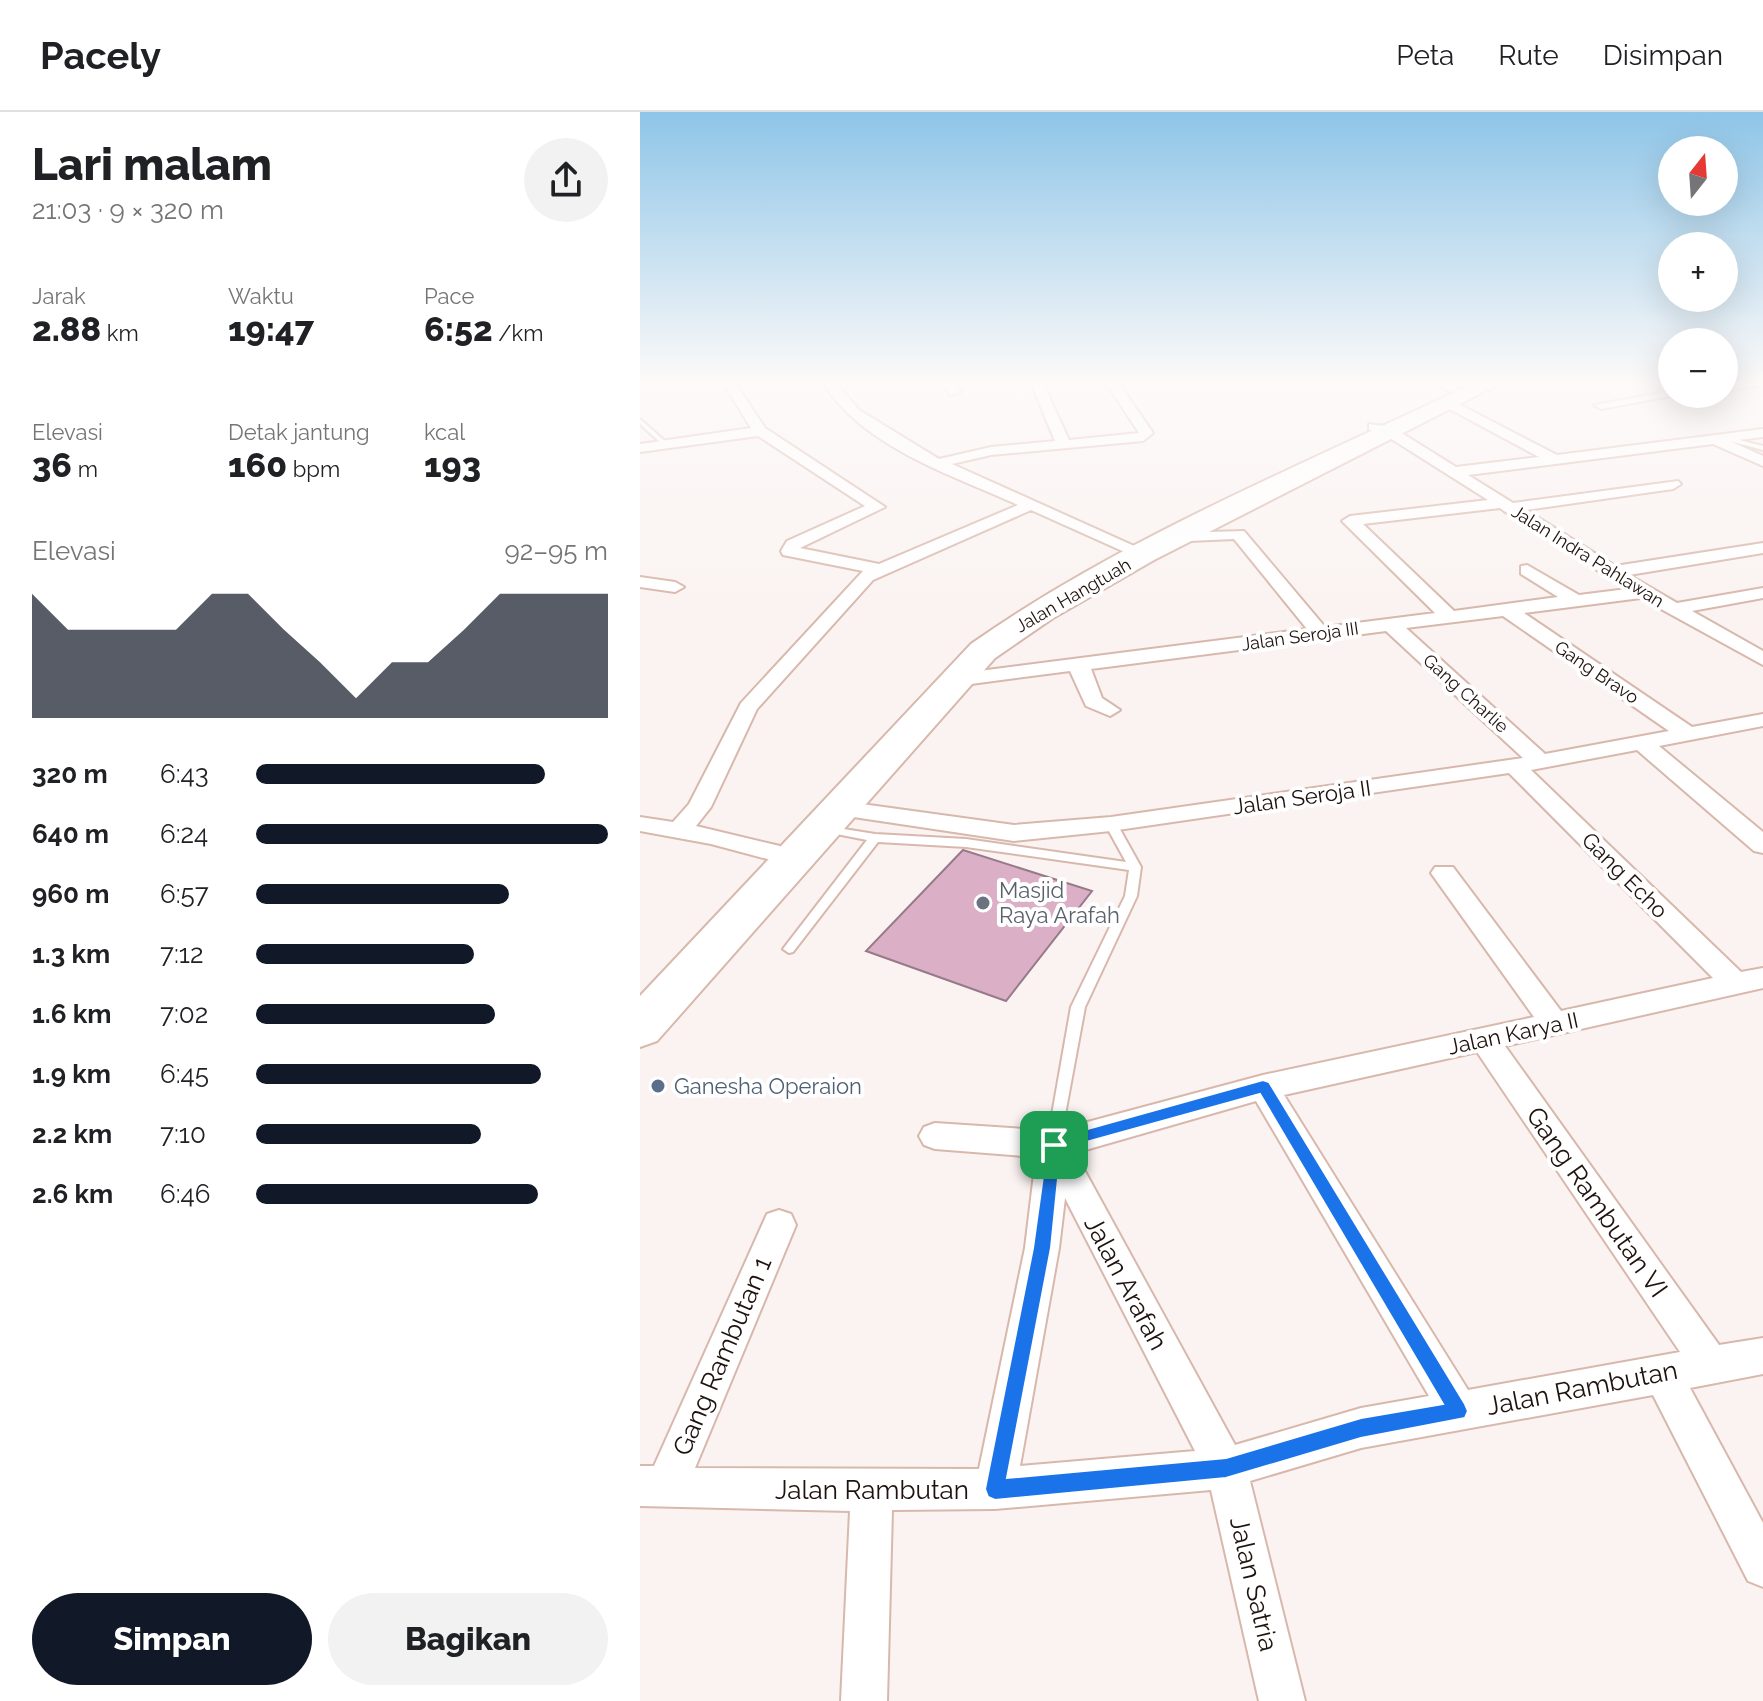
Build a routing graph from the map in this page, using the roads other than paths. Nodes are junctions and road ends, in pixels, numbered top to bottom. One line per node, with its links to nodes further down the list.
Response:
1 (797, 455): 17 (street)
2 (921, 455): 10 (street)
3 (973, 455): 10 (street)
4 (1322, 455): 15 (highway, Jalan Hangtuah)
5 (1329, 455): 15 (highway, Jalan Hangtuah)
6 (1425, 455): 11 (street, Jalan Indra Pahlawan)
7 (1549, 455): 9 (street)
8 (1591, 455): 9 (street)
9 (1556, 460): 11 (street)
10 (935, 464): 13 (street)
11 (1454, 472): 14 (street, Jalan Indra Pahlawan)
12 (1673, 484): 14 (street)
13 (1030, 505): 15 (street); 17 (street)
14 (1507, 505): 19 (street, Jalan Indra Pahlawan); 27 (street)
15 (1149, 547): 29 (street); 32 (highway, Jalan Hangtuah); 34 (highway, Jalan Hangtuah)
16 (1763, 548): 19 (street)
17 (877, 569): 43 (street)
18 (1527, 570): 24 (street)
19 (1613, 572): 22 (street, Jalan Indra Pahlawan)
20 (640, 582): 21 (street)
21 (675, 587)
22 (1644, 592): 24 (street, Jalan Seroja III); 25 (street, Jalan Indra Pahlawan)
23 (1763, 593): 25 (street)
24 (1575, 600): 26 (street, Jalan Seroja III)
25 (1675, 609): 30 (street, Jalan Indra Pahlawan)
26 (1507, 610): 27 (street, Jalan Seroja III); 36 (street, Gang Bravo)
27 (1450, 617): 28 (street, Jalan Seroja III)
28 (1391, 625): 29 (street, Jalan Seroja III); 38 (street, Gang Charlie)
29 (1319, 632): 31 (street, Jalan Seroja III)
30 (1763, 659)
31 (1077, 667): 32 (street, Jalan Seroja III); 33 (street)
32 (956, 680): 34 (highway, Jalan Hangtuah)
33 (1110, 710)
34 (903, 724): 40 (highway, Jalan Hangtuah); 46 (highway, Jalan Hangtuah)
35 (1757, 726): 36 (street, Jalan Seroja II)
36 (1688, 734): 37 (street, Jalan Seroja II)
37 (1642, 743): 38 (street, Jalan Seroja II); 45 (street)
38 (1540, 761): 39 (street, Jalan Seroja II)
39 (1514, 766): 42 (street, Jalan Seroja II); 50 (street, Gang Echo)
40 (831, 818): 42 (street, Jalan Seroja II); 44 (lane); 53 (highway, Jalan Hangtuah)
41 (640, 824): 43 (street)
42 (1111, 824): 47 (lane)
43 (679, 830): 46 (street)
44 (875, 838): 47 (lane); 49 (lane)
45 (1763, 845)
46 (771, 852): 51 (highway, Jalan Hangtuah)
47 (1135, 867): 57 (lane)
48 (1444, 873): 52 (street)
49 (789, 949)
50 (1749, 981): 52 (street, Jalan Karya II)
51 (640, 992)
52 (1555, 1024): 54 (street, Jalan Karya II)
53 (640, 1028)
54 (1484, 1039): 55 (street, Jalan Karya II); 60 (street, Gang Rambutan VI)
55 (1263, 1087): 57 (street, Jalan Karya II); 62 (street)
56 (935, 1136): 57 (street, Jalan Karya II)
57 (1054, 1145): 63 (street, Jalan Arafah); 65 (street)
58 (779, 1225): 64 (street, Gang Rambutan 1)
59 (1763, 1356): 60 (street, Jalan Rambutan)
60 (1710, 1364): 61 (street, Jalan Rambutan)
61 (1662, 1373): 62 (street, Jalan Rambutan); 67 (street)
62 (1459, 1411): 63 (street, Jalan Rambutan)
63 (1226, 1468): 65 (street, Jalan Rambutan); 69 (street, Jalan Satria)
64 (653, 1487): 66 (street, Jalan Rambutan)
65 (995, 1489): 66 (street, Jalan Rambutan)
66 (872, 1490): 68 (street)
67 (1763, 1566)
68 (864, 1701)
69 (1282, 1701)

